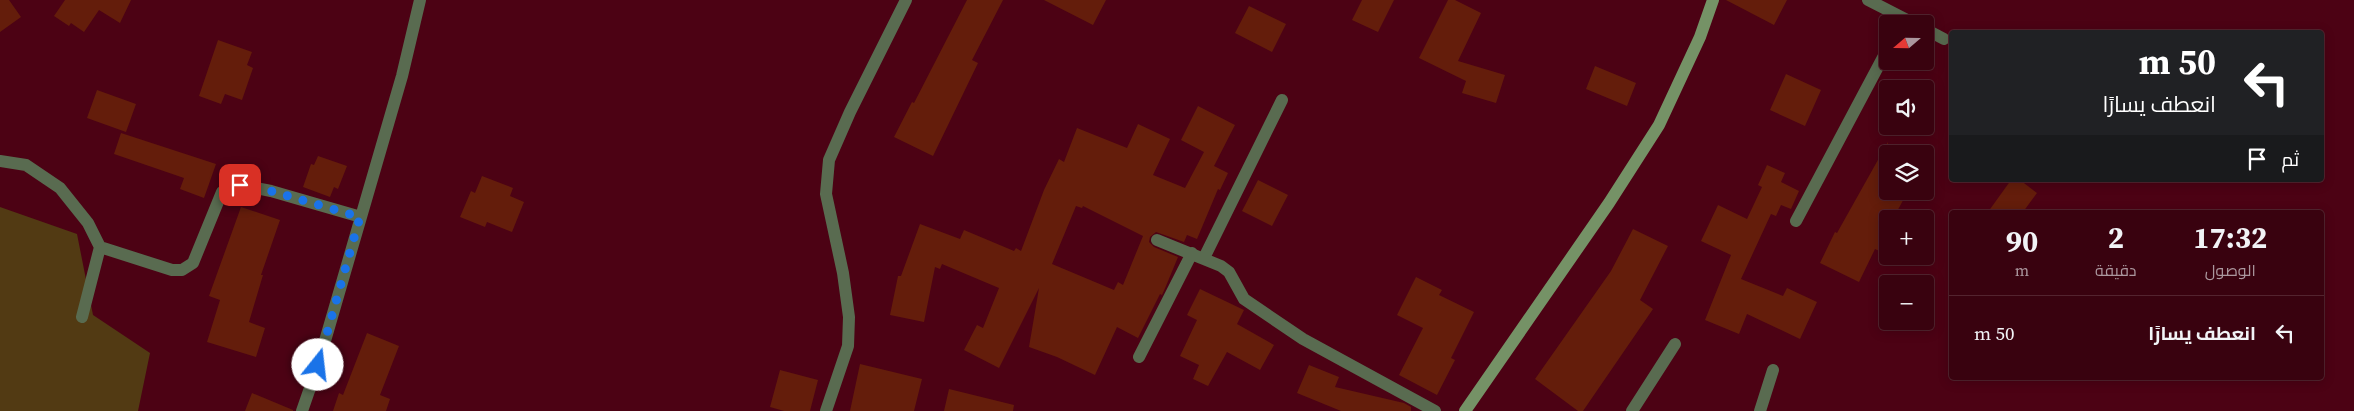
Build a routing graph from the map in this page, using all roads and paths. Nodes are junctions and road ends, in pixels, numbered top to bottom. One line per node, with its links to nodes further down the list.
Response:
1 (420, 0): 11 (street)
2 (906, 0): 21 (street)
3 (1713, 0): 23 (main road)
4 (1868, 0): 5 (street)
5 (1892, 15)
6 (1934, 34): 7 (street)
7 (1944, 39)
8 (1879, 65): 12 (street)
9 (1282, 100): 15 (street)
10 (0, 161): 14 (street)
11 (360, 217): 14 (street); 20 (street)
12 (1796, 221)
13 (1157, 240): 15 (street)
14 (100, 247): 16 (street)
15 (1198, 255): 18 (street); 22 (street)
16 (82, 317)
17 (1676, 344): 24 (street)
18 (1139, 357)
19 (1773, 370): 25 (street)
20 (302, 411)
21 (826, 411)
22 (1435, 411)
23 (1465, 411)
24 (1632, 411)
25 (1760, 411)

